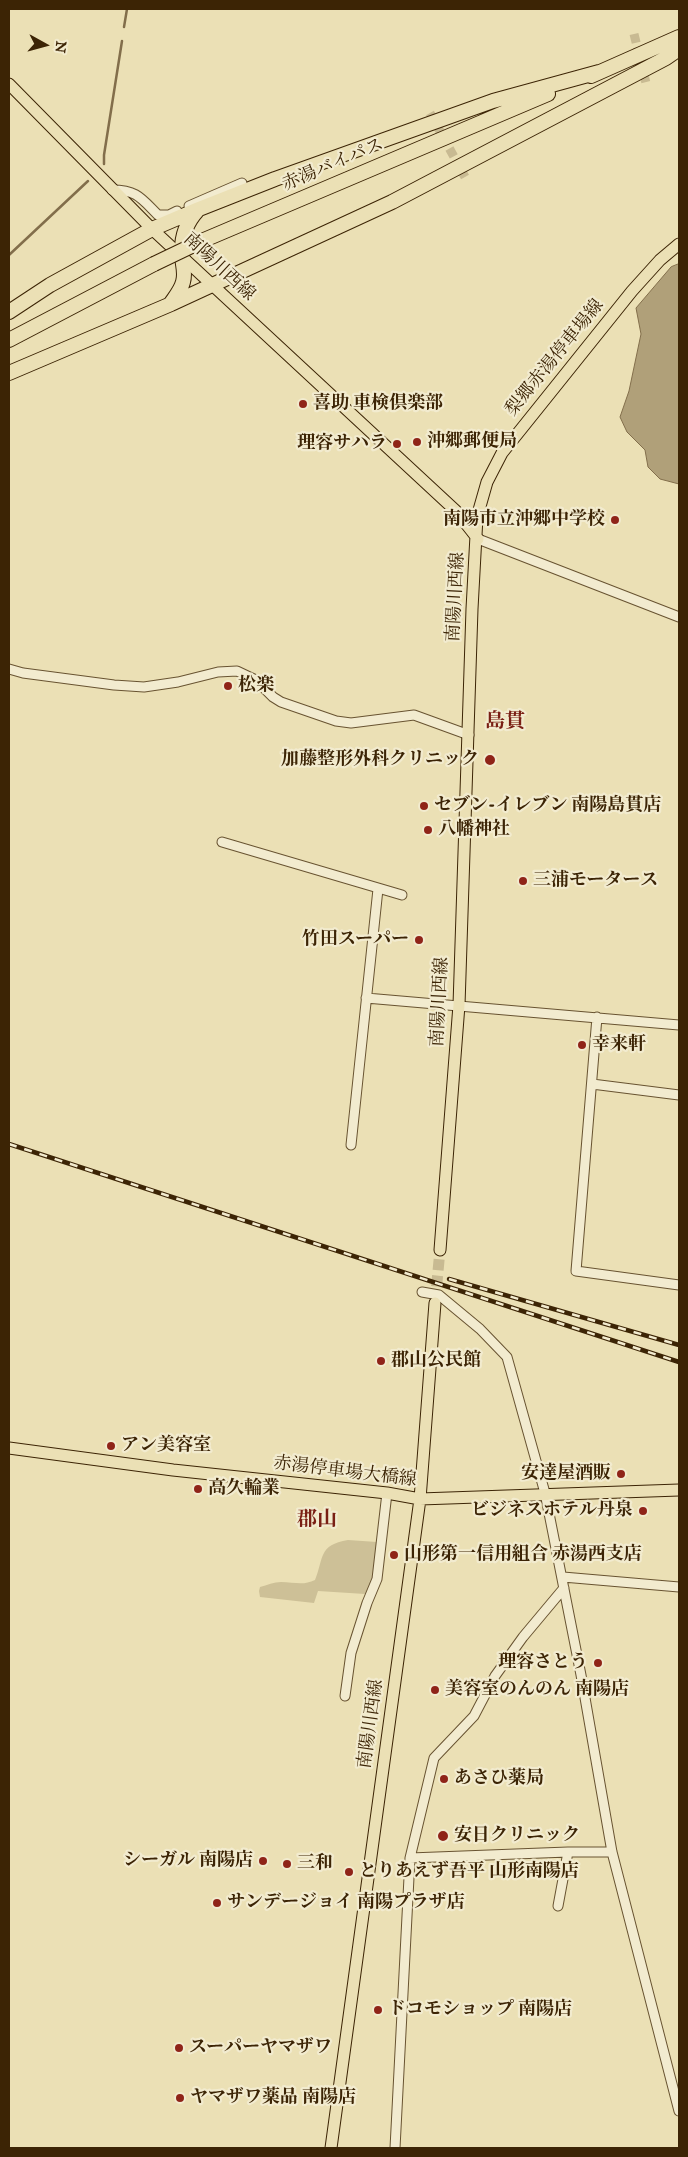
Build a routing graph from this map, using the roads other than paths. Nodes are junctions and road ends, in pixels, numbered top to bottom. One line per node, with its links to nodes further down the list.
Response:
1 (679, 37): 3 (highway, 赤湯バイパス)
2 (679, 49): 11 (highway)
3 (599, 72): 7 (highway); 14 (highway, 赤湯バイパス, bridge)
4 (9, 84): 6 (main road, 南陽川西線)
5 (242, 183): 6 (street)
6 (112, 190): 8 (main road, 南陽川西線)
7 (199, 209): 8 (highway); 10 (highway)
8 (152, 229): 10 (main road, 南陽川西線); 13 (highway)
9 (679, 244): 16 (main road, 梨郷赤湯停車場線)
10 (182, 256): 11 (main road, 南陽川西線); 12 (highway)
11 (213, 285): 12 (highway); 16 (main road, 南陽川西線)
12 (171, 304): 15 (highway)
13 (9, 312)
14 (9, 340)
15 (9, 373)
16 (478, 539): 17 (street); 19 (main road, 南陽川西線)
17 (679, 616)
18 (9, 669): 19 (street)
19 (469, 735): 24 (main road, 南陽川西線)
20 (222, 842): 21 (street)
21 (378, 889): 22 (street); 23 (street)
22 (402, 895)
23 (366, 998): 24 (street); 29 (street)
24 (459, 1005): 25 (street); 30 (main road, 南陽川西線)
25 (597, 1017): 26 (street); 27 (street)
26 (679, 1025)
27 (592, 1084): 28 (street); 31 (street)
28 (679, 1095)
29 (351, 1145)
30 (440, 1250)
31 (679, 1285)
32 (422, 1292): 37 (street)
33 (435, 1303): 38 (main road, 南陽川西線)
34 (9, 1448): 36 (main road, 赤湯停車場大橋線)
35 (679, 1490): 37 (main road, 赤湯停車場大橋線)
36 (387, 1493): 38 (main road, 赤湯停車場大橋線); 42 (street)
37 (546, 1493): 38 (main road, 赤湯停車場大橋線); 39 (street)
38 (420, 1499): 48 (main road, 南陽川西線)
39 (563, 1577): 40 (street); 41 (street)
40 (679, 1587)
41 (564, 1588): 44 (street); 45 (street)
42 (345, 1696)
43 (568, 1852): 44 (street); 45 (street); 46 (street)
44 (612, 1852): 47 (street)
45 (410, 1858): 49 (street)
46 (558, 1906)
47 (679, 2112)
48 (331, 2148)
49 (395, 2148)

